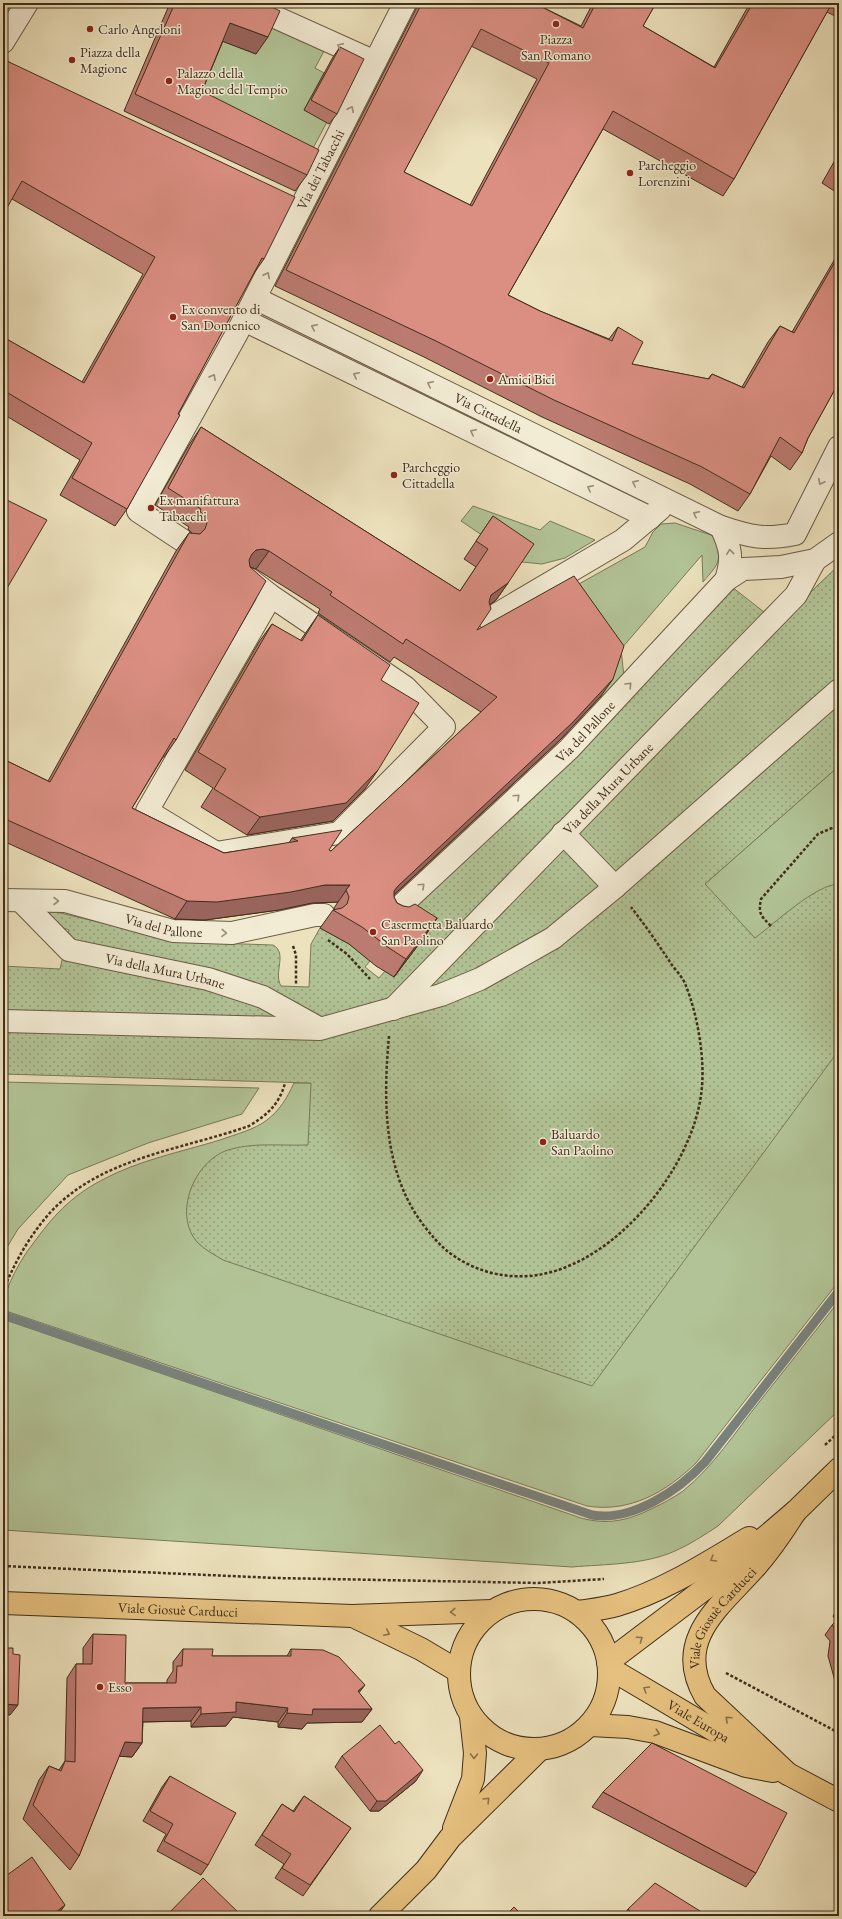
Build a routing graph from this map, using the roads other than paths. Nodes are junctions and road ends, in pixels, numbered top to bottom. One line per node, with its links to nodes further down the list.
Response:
1 (27, 3): 4 (street)
2 (244, 3): 5 (street, one-way to 2)
3 (405, 3): 5 (street, Via dei Tabacchi)
4 (4, 39)
5 (375, 62): 7 (street, Via dei Tabacchi, one-way to 5)
6 (280, 198): 7 (street)
7 (301, 208): 8 (street, Via dei Tabacchi, one-way to 7)
8 (255, 298): 9 (street, Via dei Tabacchi); 11 (street, Via Cittadella, one-way to 8)
9 (240, 328): 12 (street, one-way to 9); 15 (street, Via dei Tabacchi, one-way to 9)
10 (839, 447): 14 (street, one-way to 14)
11 (670, 501): 12 (street); 13 (street, Via Cittadella, one-way to 11)
12 (650, 518): 22 (street)
13 (722, 527): 14 (street, Via Cittadella); 20 (street, one-way to 13)
14 (795, 534): 18 (street)
15 (182, 540)
16 (839, 543): 17 (street)
17 (815, 560): 18 (street, Via del Pallone); 24 (street, Via della Mura Urbane)
18 (793, 565): 20 (street, Via del Pallone)
19 (249, 579): 21 (street)
20 (726, 580): 27 (street, Via del Pallone, one-way to 20)
21 (272, 596): 21 (street)
22 (489, 620)
23 (839, 690): 25 (street)
24 (563, 833): 25 (street); 29 (street, Via della Mura Urbane)
25 (615, 887): 29 (street)
26 (12, 901): 28 (street, Via del Pallone, one-way to 28); 31 (street, Via della Mura Urbane)
27 (394, 912)
28 (324, 916)
29 (392, 1010): 31 (street)
30 (3, 1021): 31 (street)
31 (320, 1029)
32 (839, 1469): 33 (main road, Viale Giosuè Carducci)
33 (795, 1512): 36 (main road, Viale Giosuè Carducci, one-way to 36); 38 (main road, Viale Giosuè Carducci, one-way to 33); 43 (main road, Viale Giosuè Carducci, one-way to 33)
34 (3, 1603): 37 (main road, Viale Giosuè Carducci)
35 (492, 1611): 36 (main road); 37 (main road, Viale Giosuè Carducci, one-way to 37); 39 (main road)
36 (577, 1612): 38 (main road)
37 (352, 1616): 39 (main road, Viale Giosuè Carducci, one-way to 39)
38 (608, 1665): 41 (main road); 43 (main road, Viale Europa, one-way to 38)
39 (458, 1671): 40 (main road)
40 (471, 1717): 42 (main road); 45 (main road, one-way to 45)
41 (590, 1725): 42 (main road); 43 (main road, Viale Europa, one-way to 43)
42 (539, 1750): 45 (main road, one-way to 42)
43 (788, 1774): 44 (main road, Viale Europa)
44 (839, 1801)
45 (450, 1838): 46 (main road)
46 (380, 1916)

